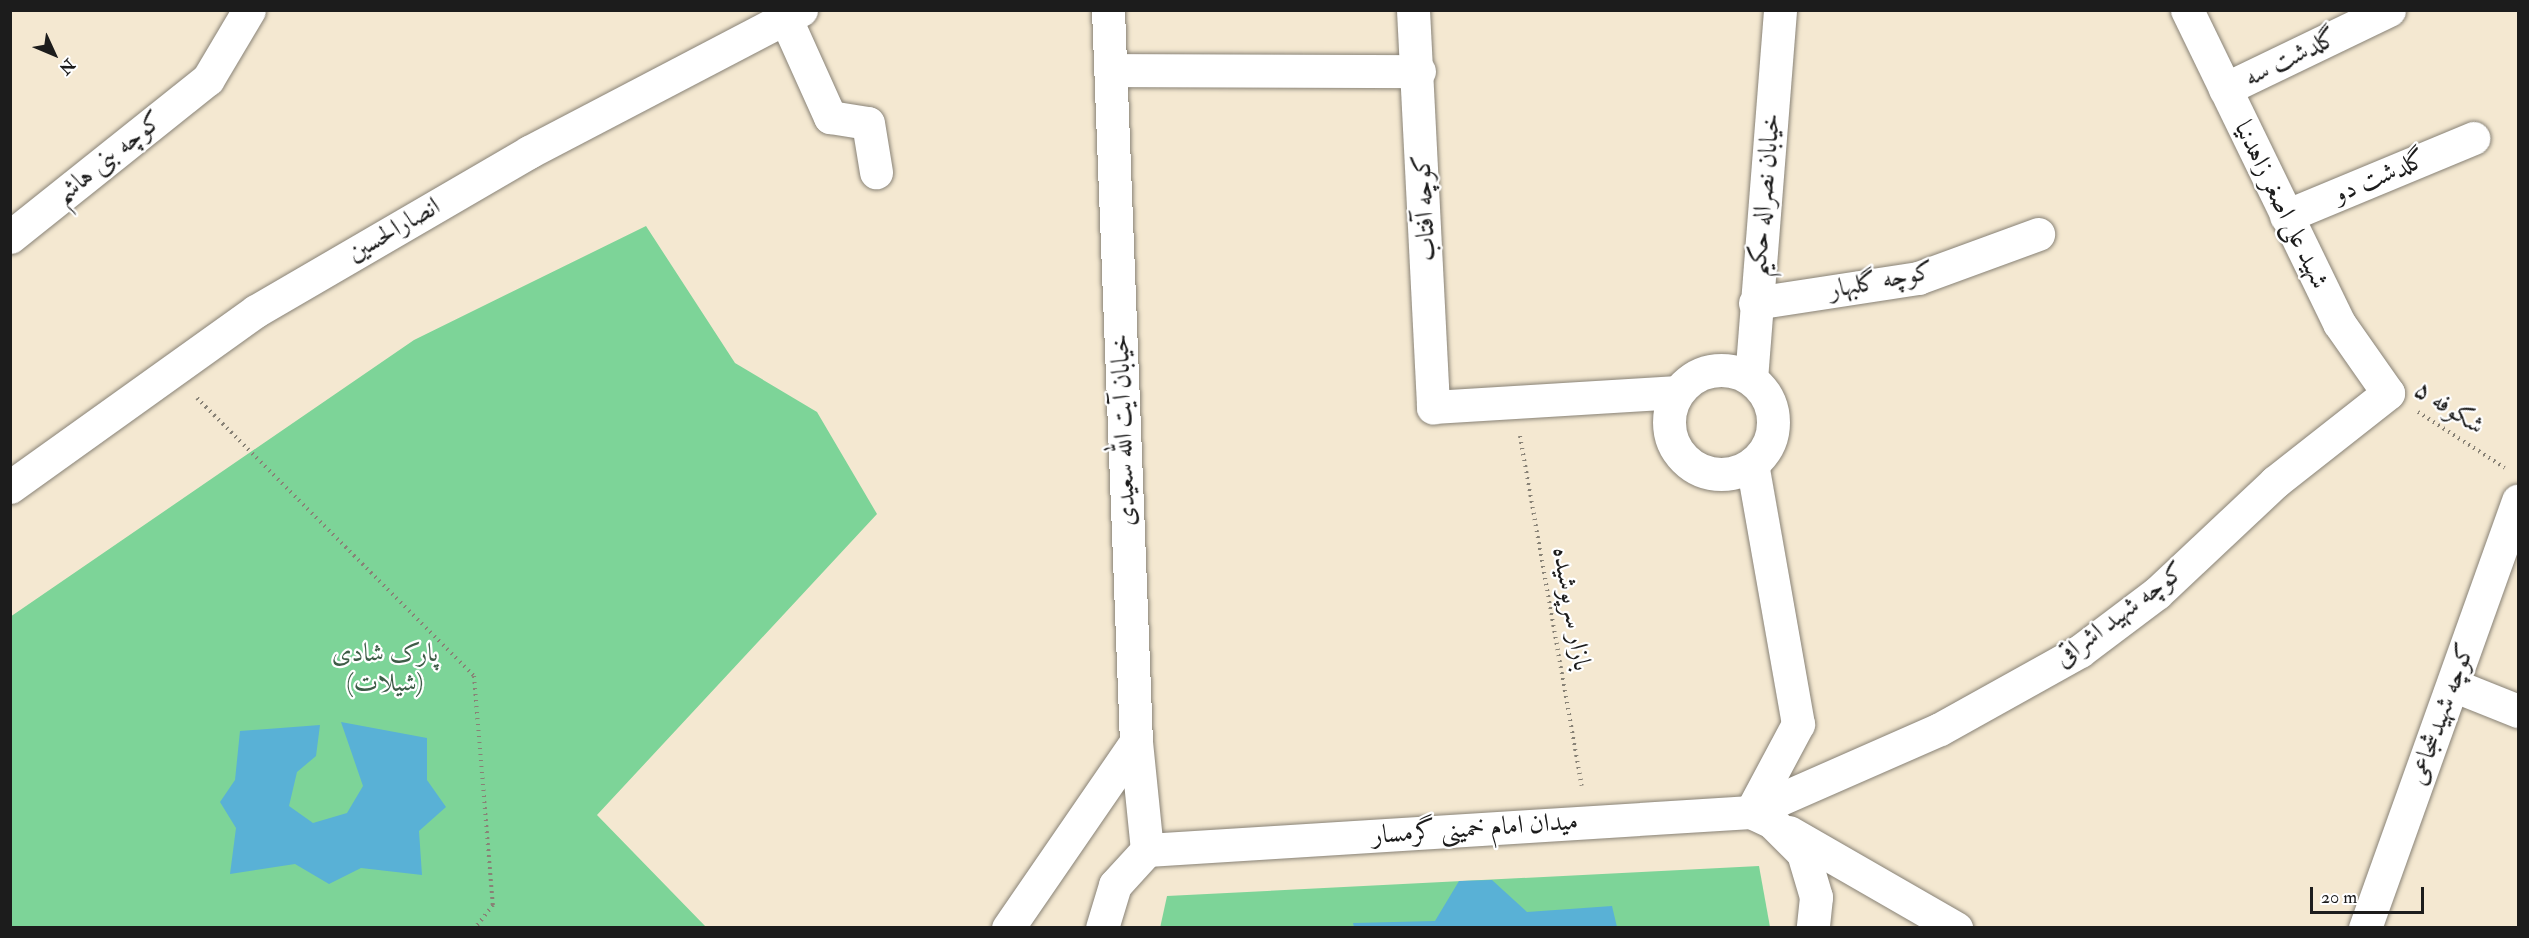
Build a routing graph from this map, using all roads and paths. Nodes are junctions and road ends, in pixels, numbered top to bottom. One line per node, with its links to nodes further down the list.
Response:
1 (249, 10): 15 (street, کوچه بنی هاشم)
2 (1108, 10): 8 (street, خیابان آیت الله سعیدی)
3 (1413, 10): 9 (street, کوچه آفتاب)
4 (1780, 10): 16 (street, خیابان نصراله حکیم)
5 (2187, 10): 10 (street, شهید علی اصغر زاهدنیا)
6 (2390, 10): 10 (street, گلدشت سه)
7 (793, 14): 12 (street); 17 (street, انصارالحسین)
8 (1110, 70): 9 (street); 28 (street, خیابان آیت الله سعیدی)
9 (1419, 71): 21 (street, کوچه آفتاب)
10 (2225, 89): 13 (street, شهید علی اصغر زاهدنیا)
11 (2473, 138): 13 (street, گلدشت دو)
12 (876, 172)
13 (2286, 216): 20 (street, شهید علی اصغر زاهدنیا)
14 (2038, 234): 16 (street, کوچه گلبهار)
15 (10, 237)
16 (1755, 303): 18 (street, خیابان نصراله حکیم)
17 (171, 372): 24 (street, انصارالحسین); 32 (path)
18 (1751, 379): 19 (street); 22 (street)
19 (1678, 392): 21 (street); 22 (street)
20 (2388, 393): 23 (path, شکوفه ۵); 29 (street, کوچه شهید اشراقی)
21 (1514, 402): 30 (path, بازار سرپوشیده)
22 (1752, 464): 29 (street)
23 (2509, 470)
24 (10, 487)
25 (2518, 501): 26 (street, کوچه شهیدشجاعی)
26 (2452, 685): 27 (street); 37 (street, کوچه شهیدشجاعی)
27 (2518, 711)
28 (1136, 742): 31 (street, خیابان آیت الله سعیدی); 33 (street)
29 (1761, 817): 30 (street, میدان امام خمینی گرمسار); 35 (street); 36 (street)
30 (1589, 822): 31 (street, میدان امام خمینی گرمسار)
31 (1147, 850): 34 (street)
32 (475, 927)
33 (1008, 927)
34 (1102, 927)
35 (1813, 927)
36 (1956, 927)
37 (2365, 927)

